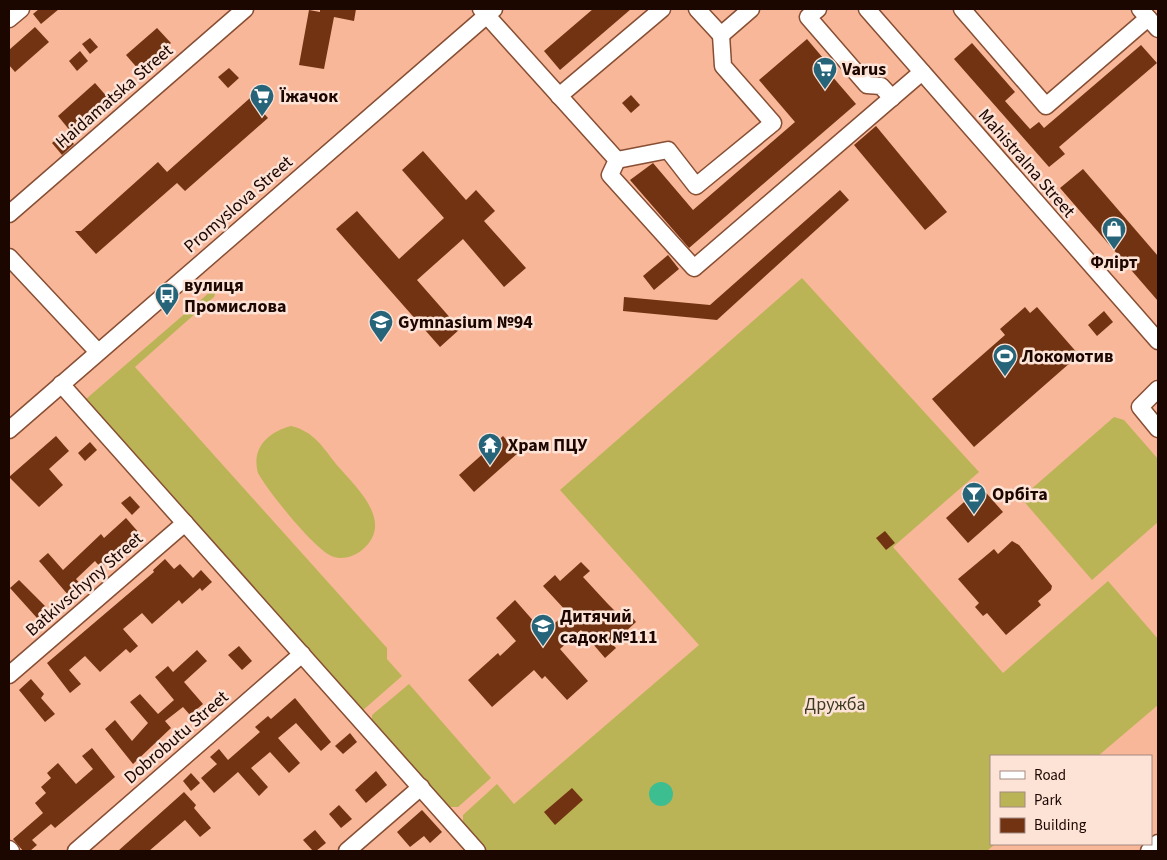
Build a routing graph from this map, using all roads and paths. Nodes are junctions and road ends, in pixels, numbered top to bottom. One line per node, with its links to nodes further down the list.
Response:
1 (21, 9): 10 (street)
2 (245, 9): 17 (street, Haidamatska Street)
3 (662, 9): 14 (street)
4 (697, 9): 12 (street)
5 (751, 9): 12 (street)
6 (867, 9): 13 (street, Mahistralna Street)
7 (962, 9): 11 (street)
8 (487, 11): 14 (street); 20 (street, Promyslova Street)
9 (809, 12): 15 (street)
10 (9, 19)
11 (1149, 19)
12 (720, 35): 16 (street)
13 (922, 72): 15 (street); 19 (street, Mahistralna Street)
14 (559, 96): 16 (street)
15 (892, 98): 16 (street)
16 (617, 160)
17 (9, 214)
18 (9, 257): 20 (street)
19 (1158, 341)
20 (98, 352): 21 (street, Promyslova Street)
21 (62, 384): 24 (street, Promyslova Street); 25 (street)
22 (1158, 389): 23 (street)
23 (1158, 429)
24 (9, 430)
25 (185, 523): 26 (street); 27 (street, Batkivschyny Street)
26 (302, 654): 28 (street); 30 (street, Dobrobutu Street)
27 (9, 675)
28 (421, 787): 31 (street); 32 (street)
29 (1158, 843): 33 (street)
30 (76, 851)
31 (347, 851)
32 (477, 851)
33 (1149, 851)

